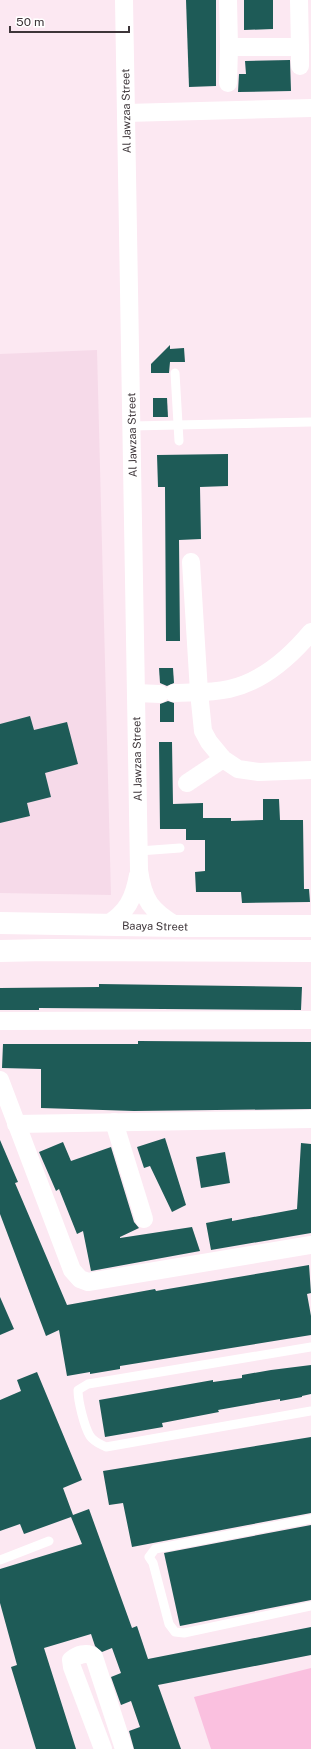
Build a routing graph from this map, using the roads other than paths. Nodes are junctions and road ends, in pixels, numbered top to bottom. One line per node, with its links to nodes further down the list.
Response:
1 (124, 0): 9 (street, Al Jawzaa Street)
2 (228, 0): 4 (street)
3 (299, 0): 5 (street)
4 (229, 47): 5 (street); 7 (street)
5 (300, 47): 6 (street)
6 (300, 66)
7 (228, 83)
8 (311, 108): 9 (street)
9 (126, 113): 13 (street, Al Jawzaa Street)
10 (175, 373): 12 (lane)
11 (311, 421): 12 (lane)
12 (178, 424): 13 (lane); 14 (lane)
13 (132, 426): 18 (street, Al Jawzaa Street)
14 (179, 441)
15 (191, 562): 17 (street)
16 (311, 632): 17 (street)
17 (199, 692): 18 (street); 19 (street)
18 (136, 693): 23 (street, Al Jawzaa Street)
19 (223, 759): 20 (street); 21 (street)
20 (311, 770)
21 (187, 783)
22 (180, 848): 23 (lane)
23 (139, 851): 24 (street, Al Jawzaa Street)
24 (139, 870): 26 (street); 27 (street)
25 (0, 923): 26 (main road, Baaya Street)
26 (106, 925): 27 (main road, Baaya Street)
27 (177, 926): 28 (main road, Baaya Street)
28 (311, 926)
29 (0, 951): 30 (main road)
30 (311, 951)
31 (311, 1020): 32 (street)
32 (0, 1021)
33 (0, 1080): 36 (street)
34 (311, 1119): 35 (street)
35 (114, 1122): 36 (street); 37 (street)
36 (16, 1124): 38 (street)
37 (144, 1219)
38 (311, 1245)
39 (311, 1346): 40 (lane)
40 (311, 1410)
41 (311, 1519): 44 (lane)
42 (50, 1541): 43 (lane)
43 (0, 1560)
44 (311, 1606)
45 (103, 1749): 46 (street)
46 (124, 1749)

